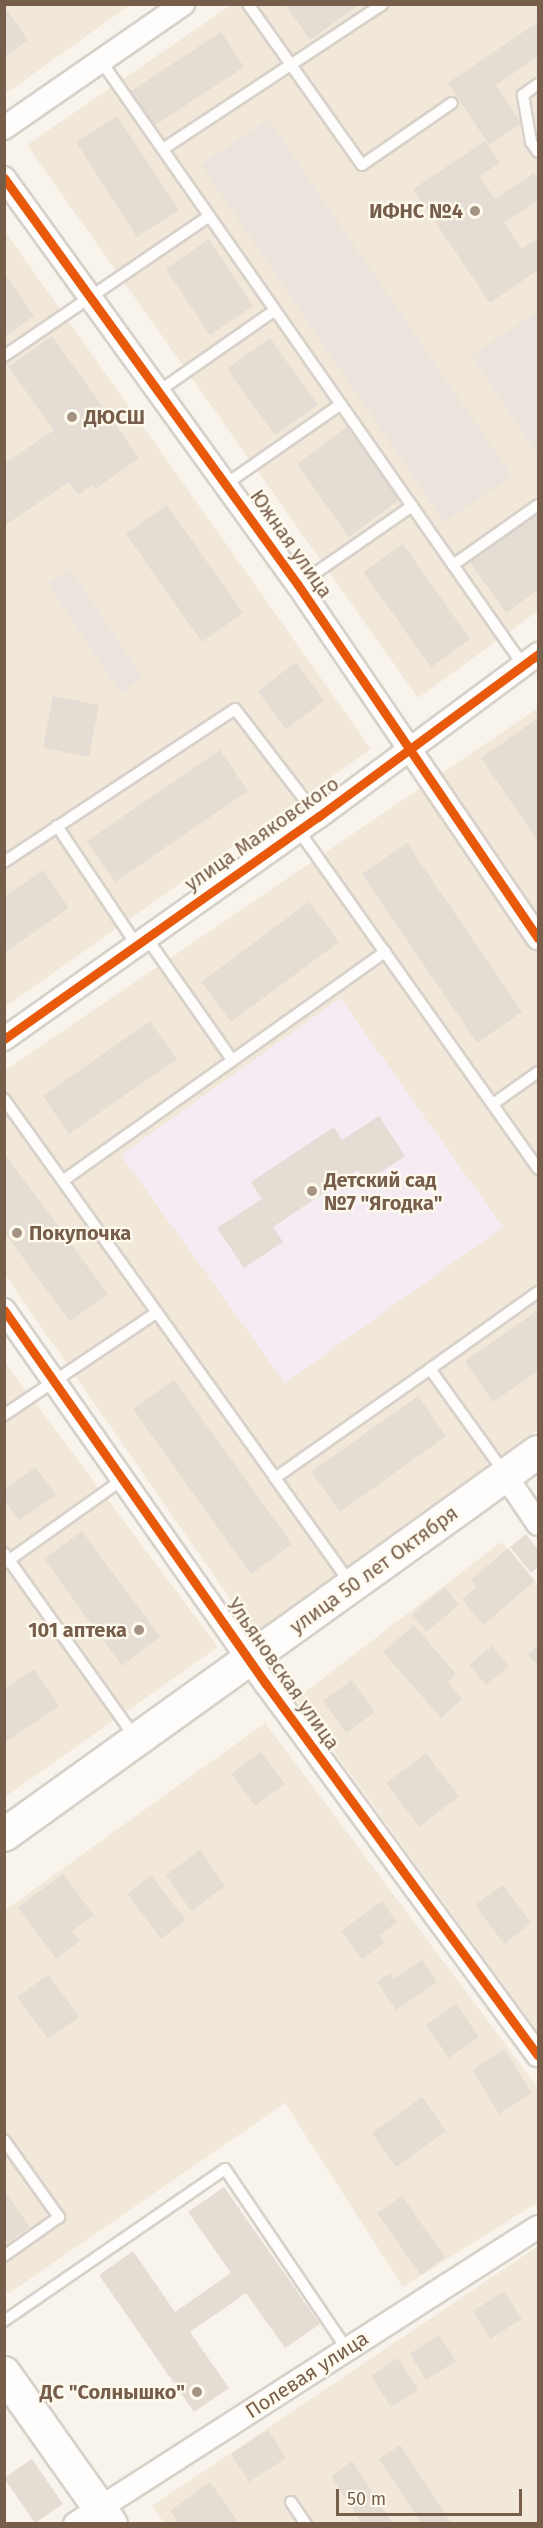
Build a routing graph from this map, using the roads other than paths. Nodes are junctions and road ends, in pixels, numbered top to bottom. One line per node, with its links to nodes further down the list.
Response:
1 (183, 4): 4 (street)
2 (248, 4): 5 (lane)
3 (383, 4): 5 (lane)
4 (101, 61): 8 (street); 9 (lane)
5 (292, 67): 7 (lane); 9 (lane)
6 (538, 84): 10 (lane)
7 (452, 104)
8 (4, 128)
9 (163, 150): 12 (lane)
10 (538, 152)
11 (4, 177): 13 (street, Южная улица)
12 (209, 216): 13 (lane); 14 (lane)
13 (91, 296): 15 (lane); 16 (street, Южная улица)
14 (275, 310): 16 (lane); 17 (lane)
15 (4, 356)
16 (159, 391): 18 (street, Южная улица)
17 (341, 404): 18 (lane); 20 (lane)
18 (226, 484): 22 (street, Южная улица)
19 (538, 505): 21 (lane)
20 (412, 506): 21 (lane); 22 (lane)
21 (453, 565): 23 (lane)
22 (298, 585): 24 (street, Южная улица)
23 (531, 660): 24 (street, улица Маяковского)
24 (412, 747): 25 (street, улица Маяковского); 29 (street, Южная улица)
25 (318, 817): 26 (lane); 27 (street, улица Маяковского)
26 (57, 826): 28 (lane); 30 (lane)
27 (299, 831): 30 (street, улица Маяковского); 31 (lane)
28 (4, 862)
29 (538, 935)
30 (141, 941): 32 (street, улица Маяковского); 33 (lane)
31 (385, 952): 33 (lane); 36 (lane)
32 (4, 1039)
33 (232, 1060): 38 (lane)
34 (538, 1072): 36 (lane)
35 (4, 1099): 38 (lane)
36 (493, 1104): 37 (lane)
37 (538, 1169)
38 (64, 1180): 41 (lane)
39 (538, 1292): 42 (lane)
40 (4, 1310): 43 (street, Ульяновская улица)
41 (157, 1312): 43 (lane); 47 (lane)
42 (430, 1369): 46 (lane); 47 (lane)
43 (54, 1379): 44 (lane); 48 (street, Ульяновская улица)
44 (4, 1415)
45 (538, 1452): 46 (main road, улица 50 лет Октября)
46 (506, 1475): 49 (street); 51 (main road, улица 50 лет Октября)
47 (275, 1478): 51 (lane)
48 (123, 1479): 50 (lane); 52 (street, Ульяновская улица)
49 (538, 1524)
50 (6, 1558): 53 (lane)
51 (353, 1587): 52 (main road, улица 50 лет Октября)
52 (250, 1659): 53 (main road, улица 50 лет Октября); 55 (street, Ульяновская улица)
53 (137, 1740): 54 (main road, улица 50 лет Октября)
54 (4, 1834)
55 (538, 2055)
56 (4, 2140): 58 (lane)
57 (538, 2227): 60 (street, Полевая улица)
58 (4, 2256)
59 (4, 2321): 60 (lane)
60 (347, 2349): 63 (street, Полевая улица)
61 (4, 2373): 63 (main road)
62 (291, 2502): 65 (lane)
63 (106, 2515): 64 (street, Полевая улица)
64 (75, 2523)
65 (306, 2523)

